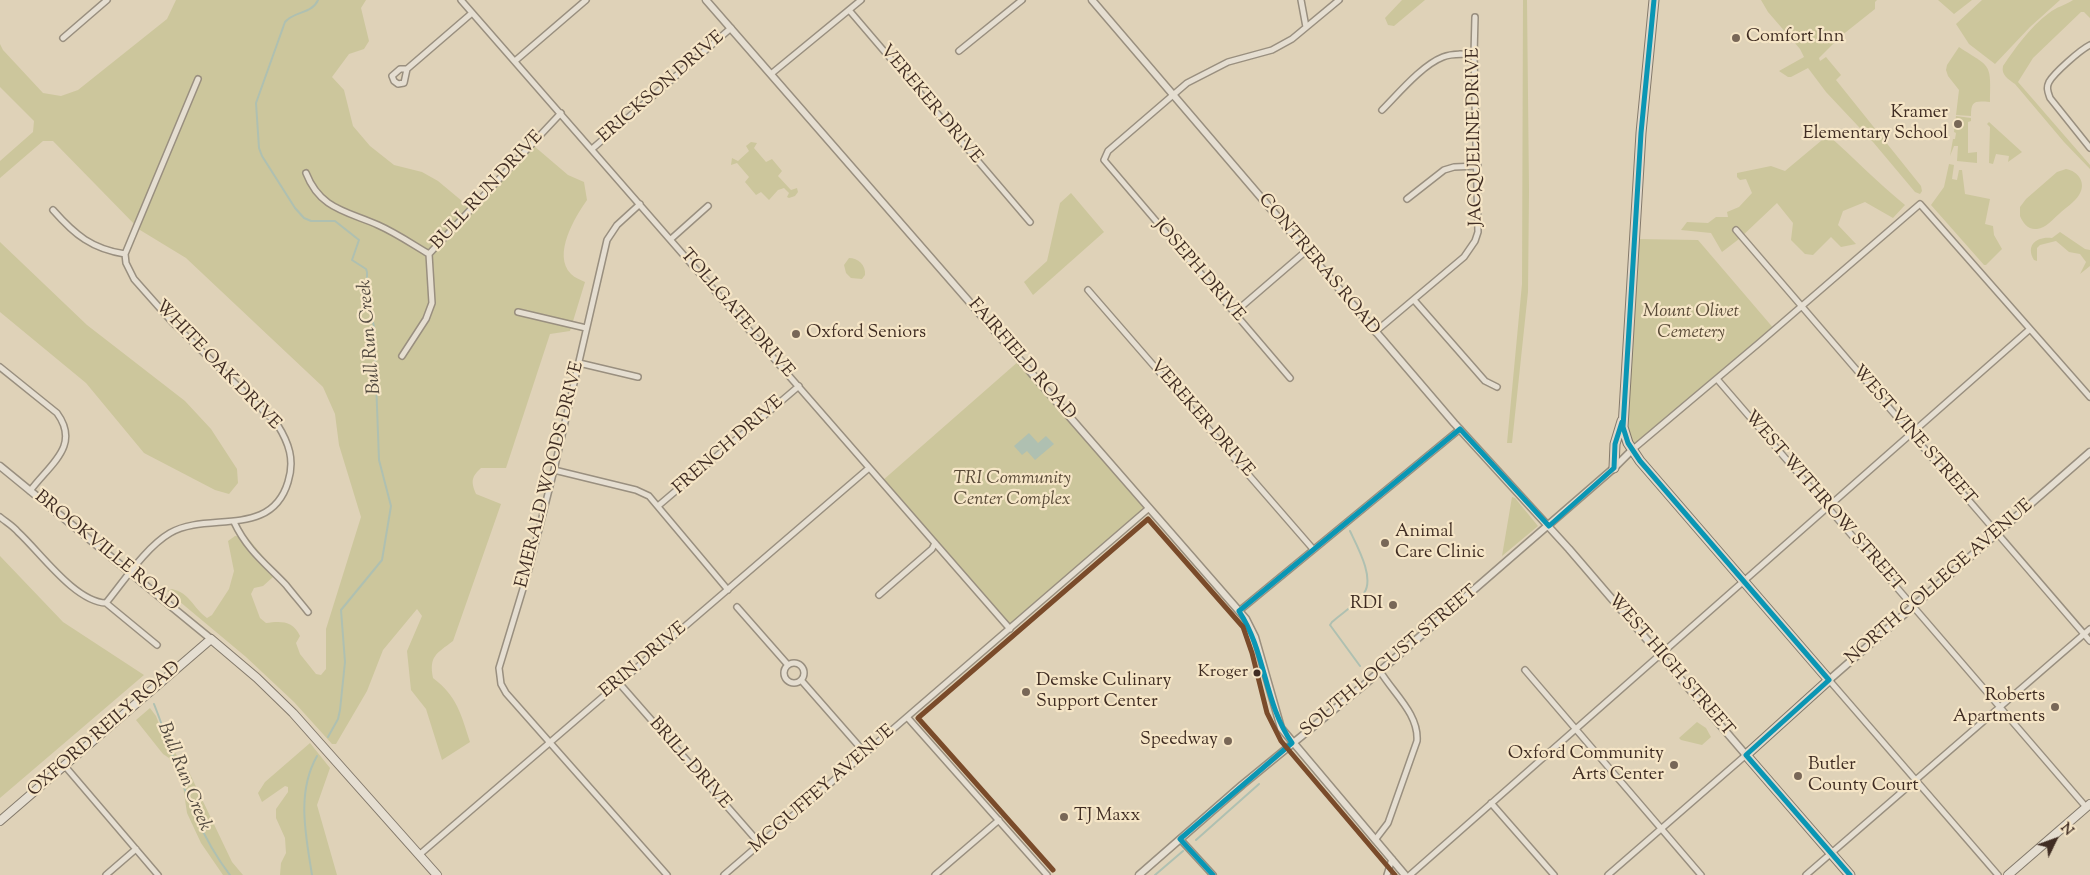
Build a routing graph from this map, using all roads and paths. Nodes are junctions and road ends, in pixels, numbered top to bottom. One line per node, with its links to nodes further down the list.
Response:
1 (107, 0): 16 (street)
2 (461, 0): 12 (street, TOLLGATE DRIVE)
3 (586, 0): 20 (street)
4 (706, 0): 15 (street, FAIRFIELD ROAD)
5 (861, 0): 11 (street)
6 (1022, 0): 18 (street)
7 (1092, 0): 24 (street, CONTRERAS ROAD)
8 (1301, 0): 14 (street)
9 (1339, 0): 14 (street)
10 (1654, 0): 58 (highway)
11 (849, 10): 22 (street); 35 (street, VEREKER DRIVE)
12 (472, 13): 20 (street, TOLLGATE DRIVE); 21 (street)
13 (1475, 17): 19 (street, JACQUELINE DRIVE)
14 (1306, 27): 24 (street)
15 (731, 28): 22 (street, FAIRFIELD ROAD); 28 (street, ERICKSON DRIVE)
16 (63, 38)
17 (2090, 45): 27 (street)
18 (959, 52)
19 (1474, 55): 25 (street); 29 (street, JACQUELINE DRIVE)
20 (515, 61): 26 (street, TOLLGATE DRIVE)
21 (407, 69)
22 (771, 74): 70 (street, FAIRFIELD ROAD)
23 (198, 79): 39 (street)
24 (1172, 95): 38 (street, CONTRERAS ROAD); 45 (street, JOSEPH DRIVE)
25 (1382, 110)
26 (561, 113): 28 (street, TOLLGATE DRIVE); 40 (street, BULL RUN DRIVE)
27 (2090, 148)
28 (592, 149): 32 (street, TOLLGATE DRIVE)
29 (1478, 166): 31 (street); 42 (street, JACQUELINE DRIVE)
30 (306, 173): 40 (street)
31 (1407, 200)
32 (640, 204): 37 (street, TOLLGATE DRIVE); 46 (street, EMERALD WOODS DRIVE)
33 (708, 206): 37 (street)
34 (53, 210): 39 (street)
35 (1030, 222)
36 (1736, 230): 43 (street, WEST VINE STREET)
37 (671, 239): 55 (street, TOLLGATE DRIVE)
38 (1306, 251): 45 (street); 48 (street, CONTRERAS ROAD)
39 (125, 254): 72 (street, WHITE OAK DRIVE)
40 (429, 254): 49 (street, BULL RUN DRIVE)
41 (1088, 290): 76 (street, VEREKER DRIVE)
42 (1414, 300): 48 (street, JACQUELINE DRIVE); 56 (street)
43 (1801, 306): 47 (street); 54 (street); 60 (street, WEST VINE STREET)
44 (518, 312): 46 (street)
45 (1234, 313): 53 (street, JOSEPH DRIVE)
46 (586, 328): 50 (street, EMERALD WOODS DRIVE)
47 (2030, 329): 57 (street); 60 (street)
48 (1375, 332): 59 (street, CONTRERAS ROAD)
49 (402, 356)
50 (579, 363): 52 (street); 66 (street, EMERALD WOODS DRIVE)
51 (0, 367): 67 (street)
52 (638, 378)
53 (1290, 378)
54 (1717, 379): 61 (street); 69 (street, WEST WITHROW STREET)
55 (799, 386): 64 (street, TOLLGATE DRIVE); 68 (street, FRENCH DRIVE)
56 (1497, 387)
57 (2090, 397)
58 (1624, 418): 61 (highway); 65 (highway)
59 (1460, 429): 73 (street, CONTRERAS ROAD); 76 (street)
60 (1910, 433): 69 (street); 74 (street, WEST VINE STREET)
61 (1632, 450): 65 (street, SOUTH LOCUST STREET); 78 (highway)
62 (2090, 452): 74 (street, NORTH COLLEGE AVENUE)
63 (0, 466): 67 (street, BROOKVILLE ROAD)
64 (869, 468): 75 (street, TOLLGATE DRIVE); 79 (street, ERIN DRIVE)
65 (1614, 468): 73 (street, SOUTH LOCUST STREET)
66 (554, 470): 68 (street); 102 (street, EMERALD WOODS DRIVE)
67 (30, 491): 77 (street, BROOKVILLE ROAD)
68 (658, 506): 79 (street)
69 (1827, 507): 78 (street); 83 (street, WEST WITHROW STREET)
70 (1149, 508): 84 (street, FAIRFIELD ROAD); 86 (street, MCGUFFEY AVENUE)
71 (0, 517): 81 (street)
72 (234, 522): 77 (street, WHITE OAK DRIVE); 85 (street)
73 (1549, 526): 92 (street, WEST HIGH STREET); 95 (street, SOUTH LOCUST STREET)
74 (1998, 534): 83 (street, NORTH COLLEGE AVENUE); 88 (street, WEST VINE STREET)
75 (935, 543): 80 (street); 86 (street, TOLLGATE DRIVE)
76 (1313, 549): 84 (street)
77 (131, 572): 81 (street, WHITE OAK DRIVE); 89 (street, BROOKVILLE ROAD)
78 (1744, 581): 92 (street); 97 (highway)
79 (728, 590): 98 (street, ERIN DRIVE)
80 (880, 595)
81 (106, 603): 91 (street)
82 (737, 607): 93 (street)
83 (1913, 607): 97 (street, NORTH COLLEGE AVENUE); 99 (street, WEST WITHROW STREET)
84 (1239, 611): 103 (street, FAIRFIELD ROAD)
85 (308, 612)
86 (1010, 629): 100 (street, MCGUFFEY AVENUE)
87 (2090, 629): 88 (street)
88 (2084, 634): 90 (street, WEST VINE STREET); 99 (street)
89 (211, 639): 106 (main road, OXFORD REILY ROAD); 118 (main road)
90 (2090, 641)
91 (156, 645)
92 (1660, 654): 101 (street); 105 (street, WEST HIGH STREET)
93 (788, 665): 96 (street); 96 (street)
94 (1525, 670): 101 (street)
95 (1380, 671): 103 (street, SOUTH LOCUST STREET); 114 (street)
96 (801, 680): 104 (street)
97 (1829, 680): 105 (highway, NORTH COLLEGE AVENUE); 107 (street)
98 (619, 684): 102 (street, ERIN DRIVE); 115 (street, BRILL DRIVE)
99 (2000, 707): 107 (street); 109 (street, WEST WITHROW STREET)
100 (907, 717): 104 (street, MCGUFFEY AVENUE); 111 (street)
101 (1576, 728): 108 (street); 112 (street)
102 (549, 742): 118 (street, ERIN DRIVE); 123 (street, EMERALD WOODS DRIVE)
103 (1292, 744): 113 (street, SOUTH LOCUST STREET); 114 (street, FAIRFIELD ROAD)
104 (865, 753): 115 (street, MCGUFFEY AVENUE)
105 (1746, 755): 112 (street); 117 (highway, WEST HIGH STREET)
106 (64, 765): 110 (main road, OXFORD REILY ROAD); 116 (street)
107 (1916, 780): 117 (street); 137 (street)
108 (1491, 803): 131 (street); 132 (street)
109 (2088, 805): 138 (main road)
110 (0, 820)
111 (998, 820): 125 (street); 126 (street)
112 (1662, 829): 133 (street); 134 (street)
113 (1180, 839): 127 (street, SOUTH LOCUST STREET); 128 (street)
114 (1375, 840): 119 (street, FAIRFIELD ROAD)
115 (760, 844): 124 (street, MCGUFFEY AVENUE)
116 (136, 849): 120 (street); 121 (street)
117 (1831, 853): 135 (street); 136 (highway, WEST HIGH STREET)
118 (419, 855): 122 (main road)
119 (1392, 859): 129 (street); 130 (street, FAIRFIELD ROAD)
120 (106, 875)
121 (158, 875)
122 (437, 875)
123 (667, 875)
124 (724, 875)
125 (936, 875)
126 (1047, 875)
127 (1139, 875)
128 (1214, 875)
129 (1387, 875)
130 (1405, 875)
131 (1410, 875)
132 (1554, 875)
133 (1608, 875)
134 (1701, 875)
135 (1806, 875)
136 (1850, 875)
137 (1998, 875)
138 (2008, 875)

